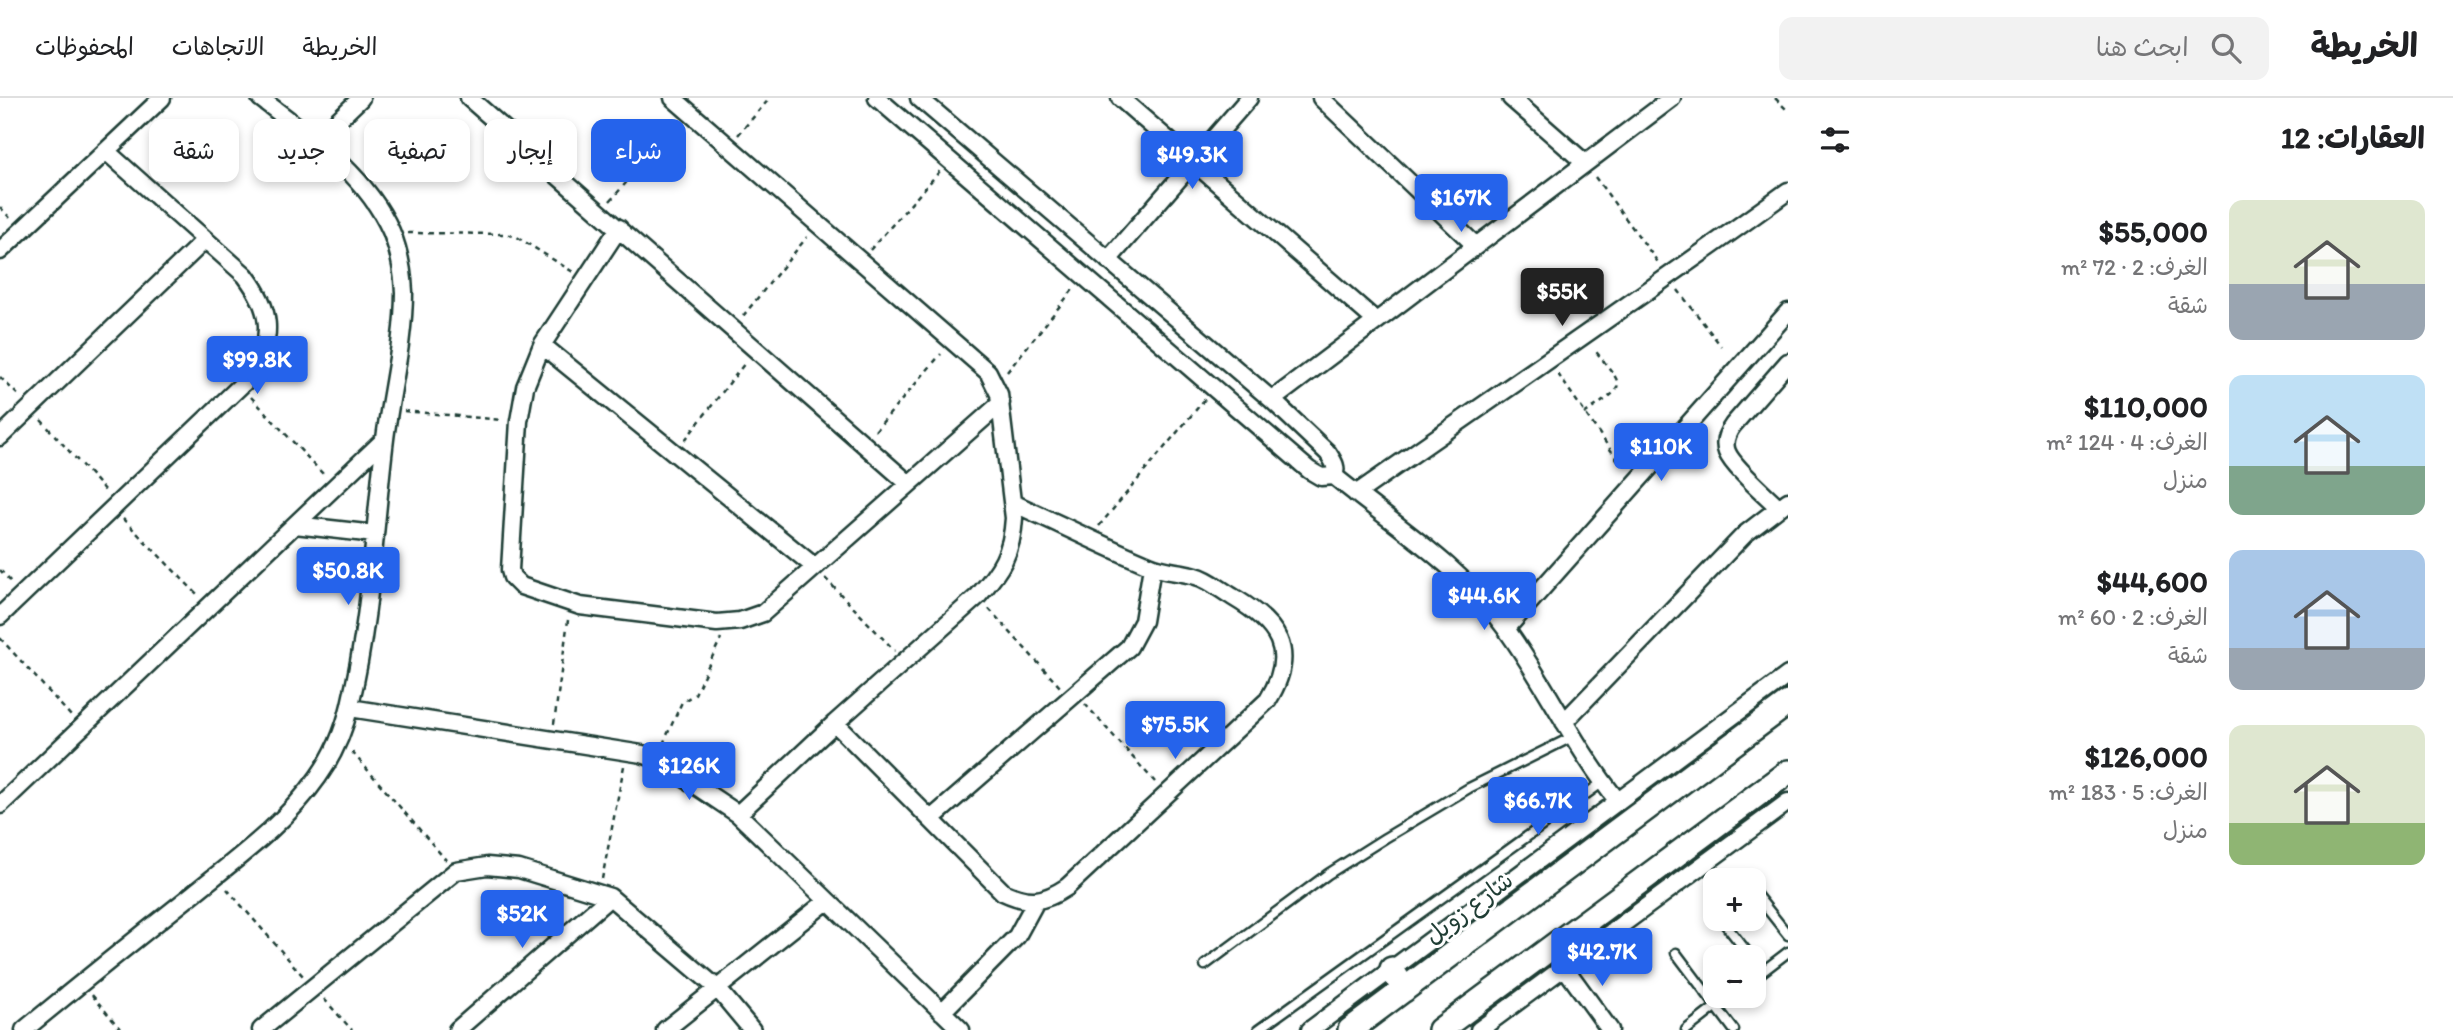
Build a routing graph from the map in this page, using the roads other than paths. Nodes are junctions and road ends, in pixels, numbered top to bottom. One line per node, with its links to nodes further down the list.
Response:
1 (162, 98): 16 (street)
2 (260, 98): 13 (street)
3 (361, 98): 14 (street)
4 (469, 98): 22 (street)
5 (673, 98): 32 (street)
6 (877, 98): 19 (street)
7 (919, 98): 15 (street)
8 (1120, 98): 17 (street)
9 (1249, 98): 17 (street)
10 (1321, 98): 24 (street)
11 (1511, 98): 18 (street)
12 (1672, 98): 18 (street)
13 (287, 119)
14 (339, 119)
15 (976, 147): 19 (street); 26 (street)
16 (106, 151): 23 (street); 25 (street)
17 (1194, 162): 26 (street); 28 (street)
18 (1585, 163): 24 (street)
19 (954, 165): 35 (street)
20 (350, 174): 34 (street)
21 (1788, 191): 37 (street)
22 (619, 228): 29 (street); 36 (street)
23 (205, 240): 33 (street); 44 (street)
24 (1476, 246): 28 (street)
25 (0, 251)
26 (1108, 260): 31 (street)
27 (1788, 312): 45 (street)
28 (1376, 321): 31 (street)
29 (542, 345): 42 (street); 42 (street)
30 (1788, 362): 39 (street)
31 (1272, 400): 35 (street)
32 (1001, 402): 36 (street); 38 (street)
33 (0, 437)
34 (385, 439): 40 (street); 41 (street)
35 (1334, 476): 37 (street)
36 (908, 483): 42 (street)
37 (1356, 494): 45 (street)
38 (1013, 503): 43 (street); 50 (street)
39 (1783, 504): 49 (street)
40 (295, 525): 41 (street); 56 (street)
41 (374, 534): 48 (street)
42 (815, 567)
43 (1152, 567): 58 (street); 61 (street)
44 (0, 616)
45 (1506, 629): 49 (street)
46 (1788, 675): 54 (street)
47 (1788, 703): 74 (main road, شارع زويل)
48 (350, 708): 57 (street); 78 (street)
49 (1564, 722): 51 (street)
50 (835, 723): 57 (street); 58 (street)
51 (1572, 737): 53 (street); 68 (lane)
52 (1788, 772): 87 (main road)
53 (1603, 782): 54 (street); 84 (lane)
54 (1618, 800): 70 (street)
55 (1788, 802): 69 (street)
56 (0, 805)
57 (738, 814): 60 (street)
58 (931, 819): 61 (street)
59 (604, 895): 72 (street); 79 (street); 80 (street)
60 (827, 901): 72 (street); 77 (street)
61 (1036, 901): 77 (street)
62 (1766, 907): 64 (lane)
63 (1730, 931): 65 (lane)
64 (1788, 935)
65 (1741, 945)
66 (1788, 952): 71 (lane)
67 (1676, 953): 73 (lane)
68 (1205, 965)
69 (1565, 968): 88 (street); 89 (street)
70 (1392, 969): 74 (main road); 85 (street)
71 (1766, 969)
72 (717, 988): 81 (street); 82 (street)
73 (1703, 989)
74 (1404, 990): 86 (main road, شارع زويل)
75 (1715, 1008): 90 (lane)
76 (1717, 1008): 91 (lane)
77 (942, 1012): 83 (street)
78 (24, 1030)
79 (261, 1030)
80 (457, 1030)
81 (665, 1030)
82 (752, 1030)
83 (961, 1030)
84 (1258, 1030)
85 (1310, 1030)
86 (1350, 1030)
87 (1440, 1030)
88 (1479, 1030)
89 (1610, 1030)
90 (1686, 1030)
91 (1734, 1030)

